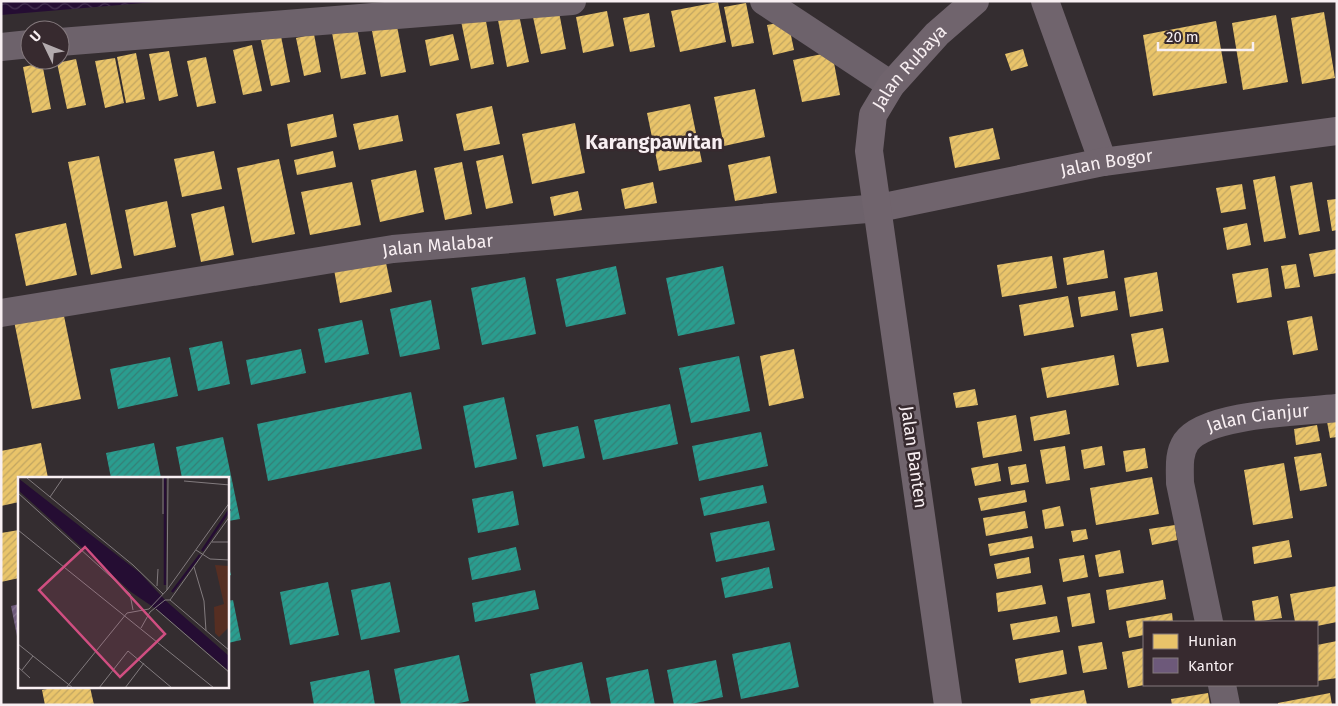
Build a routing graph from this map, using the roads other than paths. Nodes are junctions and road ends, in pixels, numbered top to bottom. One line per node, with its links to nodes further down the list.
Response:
1 (572, 1): 5 (street)
2 (764, 1): 8 (street)
3 (975, 1): 8 (street, Jalan Rubaya)
4 (1045, 1): 10 (street)
5 (70, 41)
6 (20, 45): 7 (street)
7 (1, 46)
8 (891, 85): 11 (street, Jalan Rubaya)
9 (1337, 130): 10 (street, Jalan Bogor)
10 (1103, 162): 11 (street, Jalan Bogor)
11 (879, 208): 12 (street, Jalan Malabar); 16 (street, Jalan Banten)
12 (1, 313)
13 (1337, 408): 14 (street, Jalan Cianjur)
14 (1209, 621)
15 (1222, 686): 17 (street)
16 (948, 705)
17 (1226, 705)

